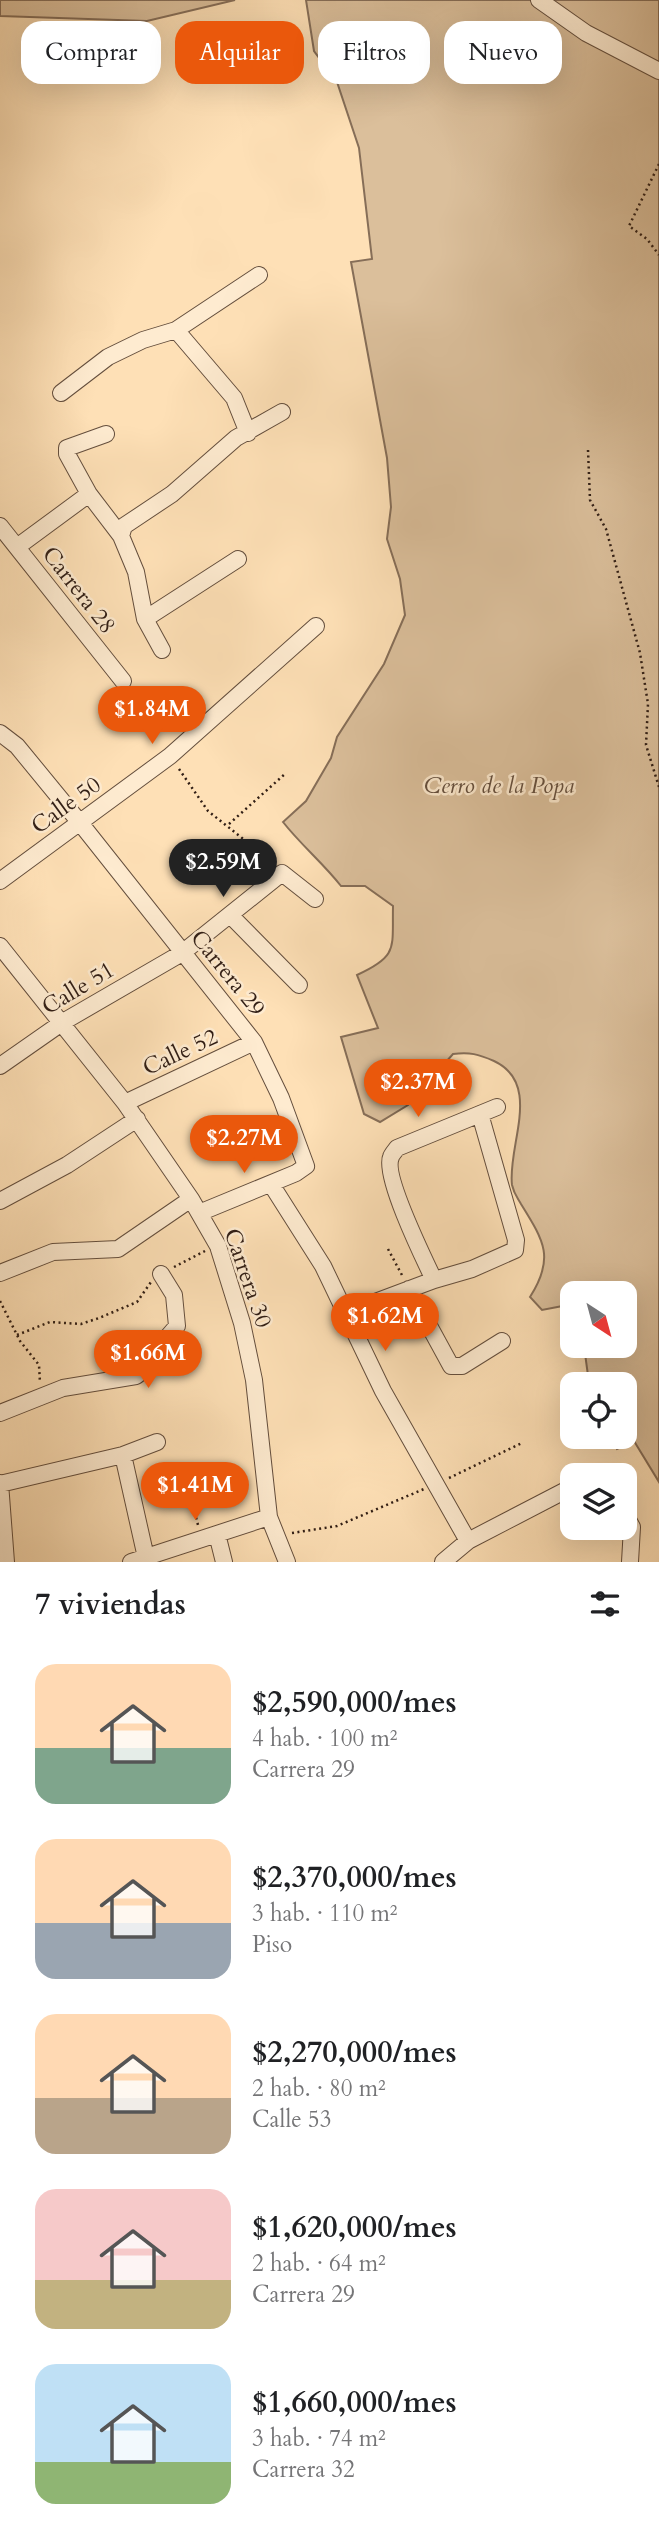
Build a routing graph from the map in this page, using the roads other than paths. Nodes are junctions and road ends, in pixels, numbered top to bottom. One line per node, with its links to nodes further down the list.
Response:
1 (539, 0): 2 (street)
2 (659, 71)
3 (260, 275): 4 (street)
4 (176, 330): 5 (street); 7 (street)
5 (61, 393)
6 (282, 412): 7 (street)
7 (248, 433): 11 (street)
8 (106, 434): 9 (street)
9 (89, 494): 11 (street); 12 (street)
10 (2, 531): 12 (street, Carrera 28)
11 (121, 536): 14 (street)
12 (17, 547): 17 (street, Carrera 28)
13 (238, 559): 14 (street)
14 (145, 619): 16 (street)
15 (316, 625): 19 (street, Calle 50)
16 (162, 650)
17 (123, 681)
18 (0, 733): 19 (street, Carrera 29)
19 (81, 824): 20 (street, Calle 50); 24 (street, Carrera 29)
20 (0, 881)
21 (315, 899): 22 (street, Calle 51)
22 (231, 916): 24 (street, Calle 51); 25 (street)
23 (0, 946): 26 (street, Carrera 30)
24 (182, 953): 26 (street, Calle 51); 27 (street, Carrera 29)
25 (299, 985)
26 (63, 1022): 28 (street, Calle 51); 29 (street, Carrera 30)
27 (254, 1042): 29 (street, Calle 52); 33 (street, Carrera 29)
28 (0, 1066)
29 (125, 1103): 32 (street, Carrera 30)
30 (497, 1107): 31 (street)
31 (480, 1114): 38 (street); 38 (street)
32 (137, 1119): 34 (street); 35 (street, Carrera 30)
33 (271, 1184): 35 (street); 40 (street)
34 (0, 1201)
35 (195, 1206): 36 (street); 47 (street, Carrera 30)
36 (0, 1273)
37 (161, 1274): 42 (street)
38 (433, 1280): 39 (street)
39 (409, 1289): 40 (street); 41 (street)
40 (345, 1313): 50 (street)
41 (502, 1341)
42 (0, 1413)
43 (158, 1442): 44 (street)
44 (123, 1455): 45 (street); 52 (street)
45 (0, 1484): 51 (street)
46 (560, 1493): 50 (street)
47 (270, 1517): 48 (street); 54 (street, Carrera 30)
48 (209, 1537): 52 (street); 53 (street)
49 (631, 1540): 56 (street)
50 (468, 1541): 55 (street)
51 (3, 1553)
52 (141, 1561)
53 (224, 1562)
54 (287, 1562)
55 (443, 1562)
56 (630, 1562)

